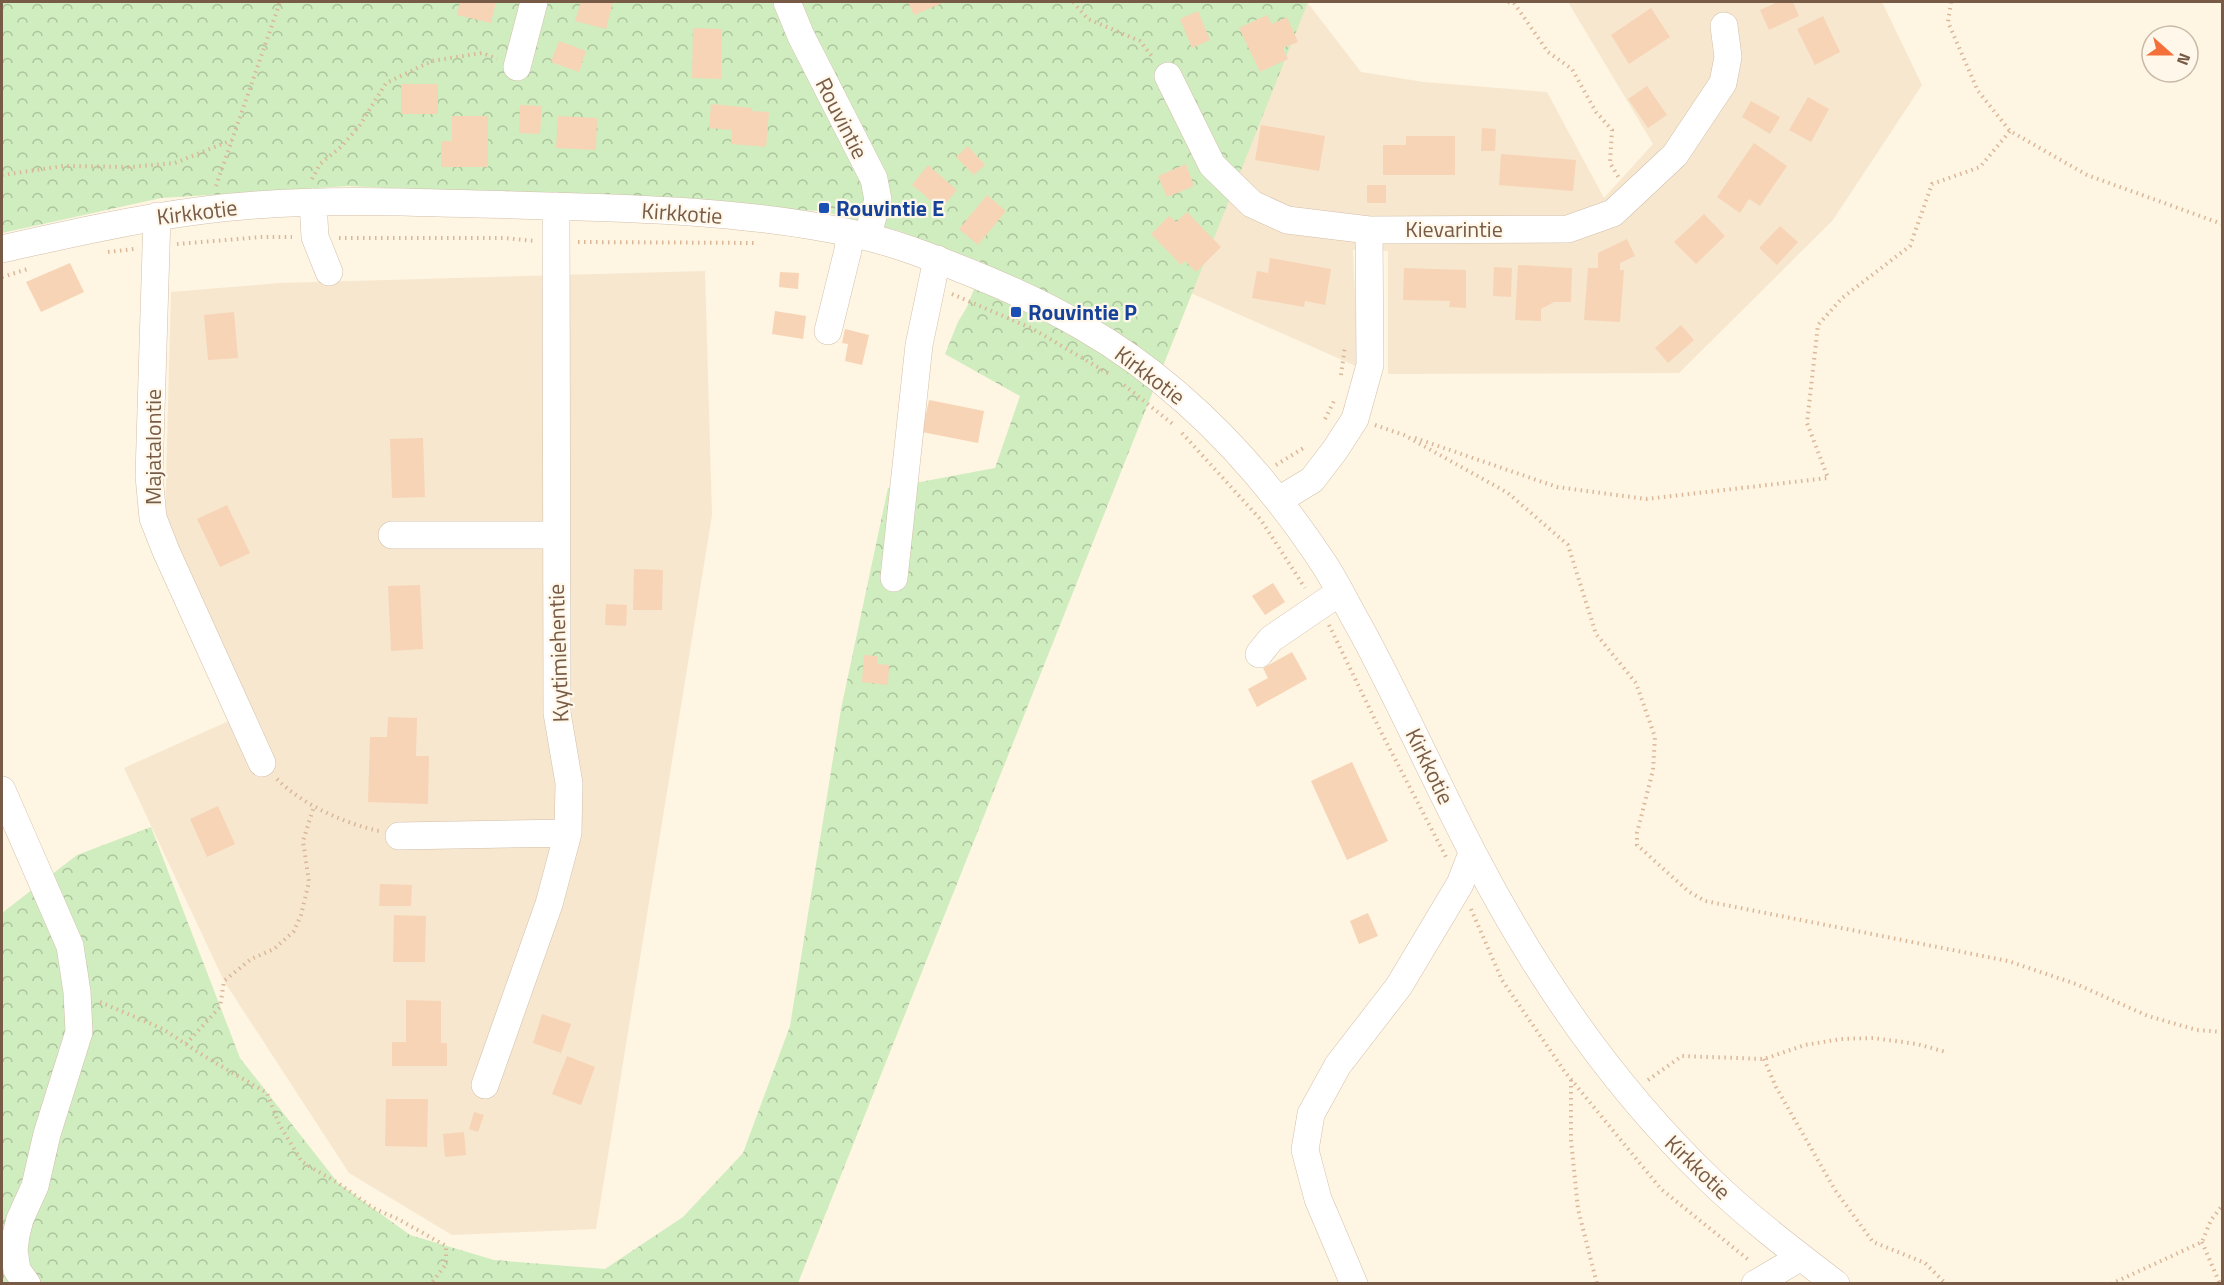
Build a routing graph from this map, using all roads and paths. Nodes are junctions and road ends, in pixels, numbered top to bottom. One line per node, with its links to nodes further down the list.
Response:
1 (280, 2): 12 (path)
2 (534, 2): 9 (street)
3 (787, 2): 21 (street, Rouvintie)
4 (1508, 2): 5 (path)
5 (1515, 2): 14 (path)
6 (1951, 2): 11 (path)
7 (1075, 3): 10 (path)
8 (1724, 27): 14 (street, Kievarintie)
9 (518, 67): 15 (path)
10 (1168, 76): 20 (street, Kievarintie)
11 (2010, 131): 19 (path); 40 (path)
12 (232, 140): 13 (path); 17 (path)
13 (2, 175)
14 (1631, 196): 20 (street, Kievarintie)
15 (313, 202): 16 (street, Kirkkotie); 17 (street, Kirkkotie); 22 (street)
16 (556, 206): 21 (street, Kirkkotie); 23 (street, Kyytimiehentie)
17 (207, 210): 18 (street, Kirkkotie)
18 (158, 216): 25 (street, Majatalontie); 26 (street, Kirkkotie)
19 (2223, 224)
20 (1369, 230): 38 (street)
21 (859, 235): 30 (street, Kirkkotie); 32 (street, Rouvintie)
22 (315, 237): 23 (path); 25 (path); 29 (street)
23 (555, 242): 24 (path); 46 (street, Kyytimiehentie)
24 (762, 243)
25 (158, 246): 27 (path); 51 (street, Majatalontie)
26 (2, 249)
27 (104, 252)
28 (31, 268): 31 (path)
29 (329, 272)
30 (934, 272): 34 (path); 42 (street, Kirkkotie); 47 (street)
31 (2, 277)
32 (828, 331)
33 (1346, 336): 35 (path)
34 (1115, 377)
35 (1341, 379)
36 (1124, 384): 43 (path)
37 (1339, 390): 39 (path)
38 (1355, 419): 40 (path); 44 (street)
39 (1322, 425)
40 (1404, 435): 59 (path)
41 (1310, 441): 42 (path)
42 (1257, 474): 43 (path); 44 (street, Kirkkotie)
43 (1234, 489): 49 (path)
44 (1279, 500): 48 (street, Kirkkotie)
45 (392, 535): 46 (street)
46 (555, 535): 54 (street, Kyytimiehentie)
47 (894, 578)
48 (1340, 592): 49 (street); 56 (street, Kirkkotie)
49 (1318, 608): 50 (street); 57 (path)
50 (1259, 654)
51 (262, 763): 53 (path)
52 (2, 790): 58 (street)
53 (314, 806): 55 (path); 60 (path)
54 (568, 833): 55 (street); 64 (street, Kyytimiehentie)
55 (399, 836)
56 (1472, 853): 57 (street); 65 (street, Kirkkotie)
57 (1460, 884): 63 (path); 72 (street)
58 (77, 992): 60 (path); 70 (street)
59 (2223, 1032)
60 (186, 1044): 71 (path)
61 (1946, 1052): 62 (path)
62 (1764, 1059): 65 (path); 75 (path)
63 (1571, 1080): 69 (path); 73 (path)
64 (485, 1085)
65 (1628, 1094): 68 (street, Kirkkotie)
66 (2223, 1206): 67 (path)
67 (2202, 1242): 76 (path); 77 (path)
68 (1802, 1257): 69 (street); 74 (street, Kirkkotie)
69 (1762, 1280)
70 (27, 1284)
71 (431, 1284)
72 (1354, 1284)
73 (1597, 1284)
74 (1836, 1284)
75 (1946, 1284)
76 (2110, 1284)
77 (2220, 1284)

